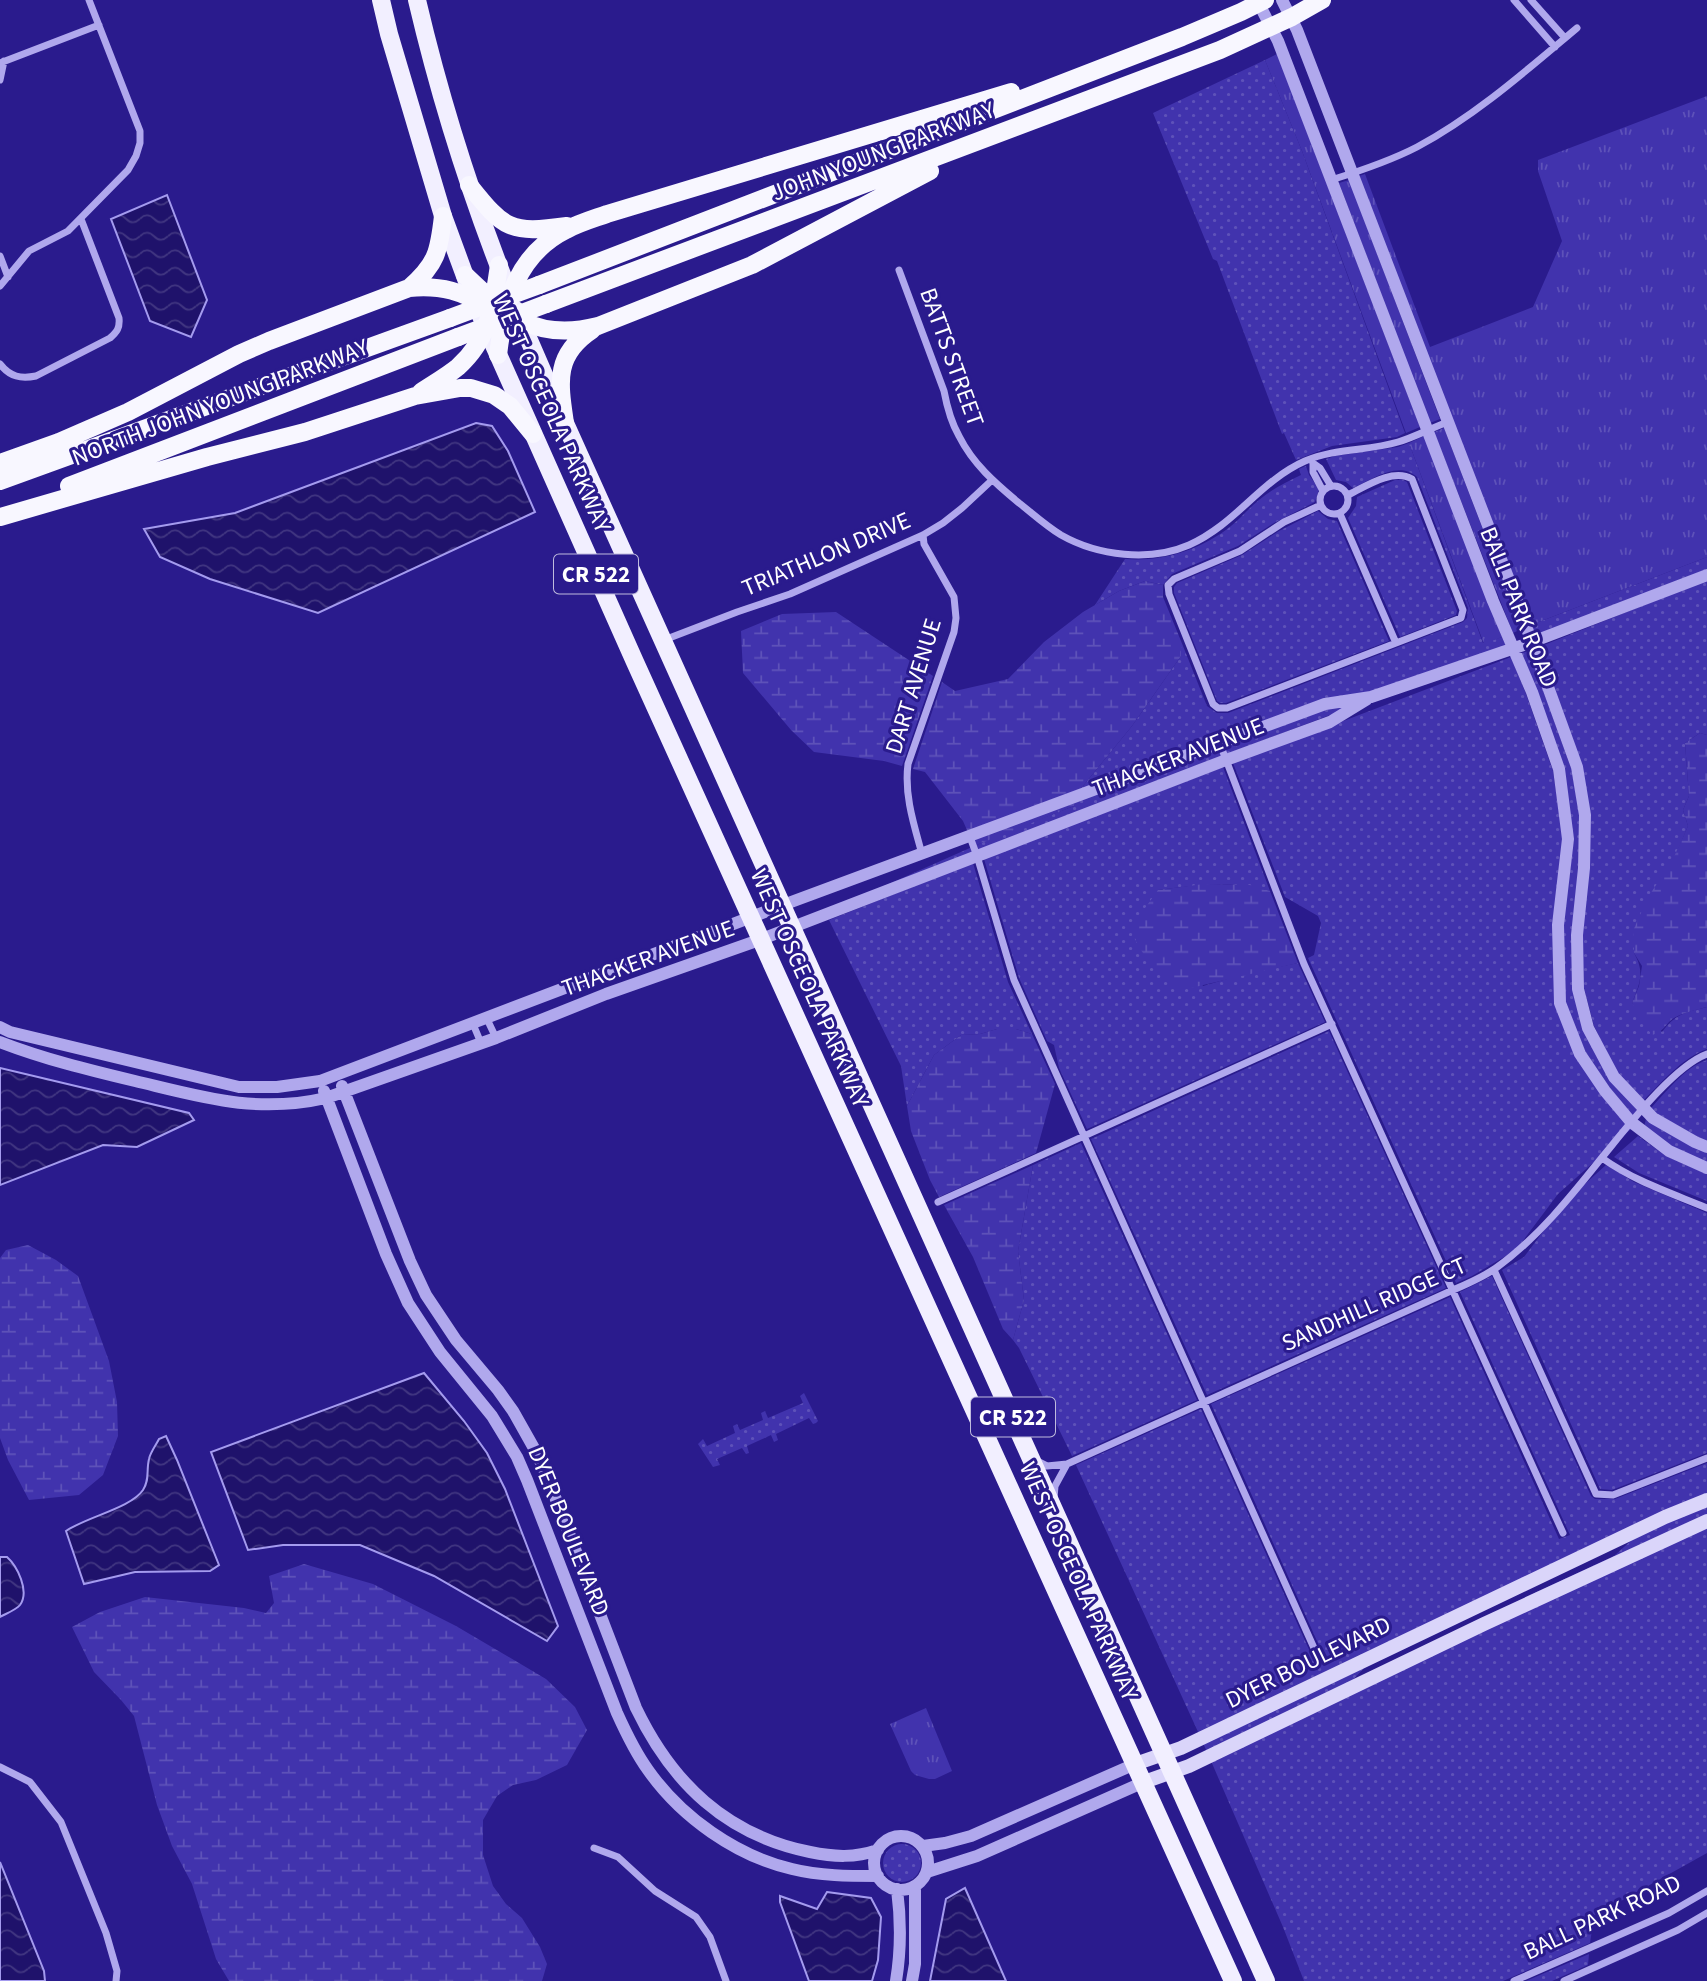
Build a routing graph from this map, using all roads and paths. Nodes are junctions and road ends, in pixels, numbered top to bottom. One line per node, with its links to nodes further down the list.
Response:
1 (89, 0): 10 (street)
2 (381, 0): 22 (main road, WEST OSCEOLA PARKWAY / CR 522)
3 (417, 0): 21 (main road, WEST OSCEOLA PARKWAY)
4 (1282, 0): 9 (street, BALL PARK ROAD)
5 (1322, 0): 9 (highway, JOHN YOUNG PARKWAY)
6 (1514, 0): 14 (street)
7 (1531, 0): 13 (street)
8 (1261, 1): 11 (street, BALL PARK ROAD); 15 (highway, JOHN YOUNG PARKWAY)
9 (1292, 17): 11 (highway, JOHN YOUNG PARKWAY); 19 (street, BALL PARK ROAD)
10 (99, 25): 16 (street); 23 (street)
11 (1271, 27): 18 (highway, JOHN YOUNG PARKWAY); 20 (street, BALL PARK ROAD)
12 (1577, 28): 13 (street)
13 (1565, 38): 14 (street)
14 (1555, 47): 19 (street)
15 (1128, 58): 24 (highway); 34 (highway, JOHN YOUNG PARKWAY, bridge)
16 (2, 62): 17 (street)
17 (0, 80)
18 (984, 140): 35 (highway); 37 (highway, JOHN YOUNG PARKWAY, bridge)
19 (1352, 173): 20 (street); 41 (street, BALL PARK ROAD)
20 (1331, 180): 43 (street, BALL PARK ROAD)
21 (469, 185): 24 (highway); 26 (main road, WEST OSCEOLA PARKWAY)
22 (443, 216): 28 (main road, WEST OSCEOLA PARKWAY / CR 522); 31 (highway)
23 (81, 219): 29 (street); 39 (street)
24 (577, 225): 33 (highway)
25 (0, 256): 29 (street)
26 (499, 265): 33 (highway)
27 (899, 270): 48 (street, BATTS STREET)
28 (465, 275): 32 (main road, WEST OSCEOLA PARKWAY / CR 522); 33 (highway)
29 (8, 277): 30 (street)
30 (0, 286)
31 (409, 288): 32 (highway); 46 (highway)
32 (474, 299): 33 (main road, WEST OSCEOLA PARKWAY / CR 522)
33 (498, 311): 36 (highway); 36 (main road, WEST OSCEOLA PARKWAY / CR 522); 38 (highway); 40 (highway)
34 (450, 318): 47 (highway, NORTH JOHN YOUNG PARKWAY)
35 (598, 326): 36 (highway); 42 (highway)
36 (524, 328): 42 (main road, WEST OSCEOLA PARKWAY / CR 522)
37 (458, 337): 54 (highway, NORTH JOHN YOUNG PARKWAY)
38 (498, 355): 44 (main road, WEST OSCEOLA PARKWAY / CR 522)
39 (0, 364)
40 (415, 396): 44 (highway); 54 (highway)
41 (1448, 422): 43 (street, BATTS STREET); 58 (street, BALL PARK ROAD)
42 (565, 423): 57 (main road, WEST OSCEOLA PARKWAY / CR 522)
43 (1427, 429): 45 (street, BATTS STREET); 60 (street, BALL PARK ROAD)
44 (533, 434): 70 (main road, WEST OSCEOLA PARKWAY / CR 522)
45 (1312, 461): 48 (street, BATTS STREET); 49 (street); 50 (street)
46 (0, 463)
47 (0, 481)
48 (991, 481): 55 (street, TRIATHLON DRIVE)
49 (1331, 486): 50 (street); 51 (street)
50 (1323, 491): 52 (street)
51 (1348, 495): 53 (street); 59 (street)
52 (1321, 505): 53 (street); 59 (street)
53 (1340, 514): 59 (street)
54 (0, 515)
55 (923, 535): 57 (street, TRIATHLON DRIVE); 67 (street, DART AVENUE)
56 (1707, 575): 58 (street, THACKER AVENUE)
57 (663, 640): 69 (main road, WEST OSCEOLA PARKWAY / CR 522)
58 (1532, 642): 60 (street, THACKER AVENUE); 87 (street, BALL PARK ROAD)
59 (1396, 643)
60 (1514, 649): 61 (street, THACKER AVENUE); 88 (street, BALL PARK ROAD)
61 (1371, 697): 62 (street, THACKER AVENUE); 63 (street, THACKER AVENUE)
62 (1220, 744): 63 (street); 64 (street, THACKER AVENUE)
63 (1226, 760): 65 (street, THACKER AVENUE); 75 (street)
64 (1083, 795): 65 (street); 66 (street, THACKER AVENUE)
65 (1090, 813): 68 (street, THACKER AVENUE)
66 (970, 837): 67 (street, THACKER AVENUE); 68 (street)
67 (922, 854): 69 (street, THACKER AVENUE)
68 (977, 856): 71 (street, THACKER AVENUE); 89 (street)
69 (783, 905): 70 (street, THACKER AVENUE); 71 (main road, WEST OSCEOLA PARKWAY / CR 522)
70 (751, 918): 72 (main road, WEST OSCEOLA PARKWAY / CR 522); 73 (street, THACKER AVENUE)
71 (793, 927): 72 (street, THACKER AVENUE); 100 (main road, WEST OSCEOLA PARKWAY / CR 522)
72 (762, 939): 77 (street, THACKER AVENUE); 115 (main road, WEST OSCEOLA PARKWAY / CR 522)
73 (487, 1019): 74 (street, THACKER AVENUE); 77 (street)
74 (473, 1024): 79 (street); 82 (street, THACKER AVENUE)
75 (1332, 1024): 89 (street); 96 (street)
76 (0, 1027): 81 (street, THACKER AVENUE)
77 (496, 1038): 79 (street, THACKER AVENUE)
78 (0, 1042): 84 (street, THACKER AVENUE)
79 (481, 1043): 85 (street, THACKER AVENUE)
80 (1707, 1054): 87 (street, SANDHILL RIDGE CT)
81 (182, 1074): 83 (street, THACKER AVENUE); 84 (street)
82 (339, 1075): 83 (street, THACKER AVENUE); 85 (street, DYER BOULEVARD)
83 (320, 1081): 86 (street, DYER BOULEVARD)
84 (178, 1091): 86 (street, THACKER AVENUE)
85 (345, 1092): 86 (street, THACKER AVENUE); 97 (street, DYER BOULEVARD)
86 (326, 1098): 98 (street, DYER BOULEVARD)
87 (1643, 1108): 88 (street, SANDHILL RIDGE CT); 90 (street, BALL PARK ROAD)
88 (1631, 1122): 91 (street, SANDHILL RIDGE CT); 92 (street, BALL PARK ROAD)
89 (1084, 1136): 93 (street); 99 (street)
90 (1707, 1147)
91 (1602, 1158): 94 (street); 95 (street, SANDHILL RIDGE CT)
92 (1707, 1168)
93 (938, 1202)
94 (1707, 1208)
95 (1493, 1270): 96 (street, SANDHILL RIDGE CT); 101 (street)
96 (1453, 1290): 99 (street, SANDHILL RIDGE CT); 109 (street)
97 (426, 1295): 98 (street); 103 (street, DYER BOULEVARD)
98 (408, 1303): 104 (street, DYER BOULEVARD)
99 (1204, 1402): 102 (street, SANDHILL RIDGE CT); 112 (street)
100 (1032, 1458): 102 (street); 106 (main road, WEST OSCEOLA PARKWAY / CR 522)
101 (1707, 1458)
102 (1067, 1464): 106 (street)
103 (547, 1476): 104 (street); 121 (street, DYER BOULEVARD)
104 (527, 1480): 123 (street, DYER BOULEVARD)
105 (1707, 1500): 108 (main road, DYER BOULEVARD)
106 (1055, 1509): 114 (main road, WEST OSCEOLA PARKWAY / CR 522)
107 (1707, 1521): 111 (main road, DYER BOULEVARD)
108 (1632, 1532): 110 (main road, DYER BOULEVARD); 111 (main road)
109 (1563, 1533)
110 (1459, 1615): 113 (main road); 114 (main road, DYER BOULEVARD)
111 (1484, 1625): 113 (main road, DYER BOULEVARD)
112 (1314, 1648)
113 (1353, 1686): 117 (main road, DYER BOULEVARD)
114 (1165, 1754): 115 (main road, DYER BOULEVARD); 117 (main road, WEST OSCEOLA PARKWAY / CR 522)
115 (1135, 1764): 118 (main road, WEST OSCEOLA PARKWAY / CR 522); 119 (street, DYER BOULEVARD)
116 (0, 1767): 128 (street)
117 (1173, 1772): 118 (main road, DYER BOULEVARD); 133 (main road, WEST OSCEOLA PARKWAY / CR 522)
118 (1144, 1782): 122 (street, DYER BOULEVARD); 132 (main road, WEST OSCEOLA PARKWAY / CR 522)
119 (923, 1846): 121 (street); 122 (street)
120 (594, 1848): 129 (street)
121 (878, 1850): 123 (street)
122 (927, 1872): 124 (street)
123 (878, 1876): 125 (street)
124 (915, 1886): 125 (street); 131 (street)
125 (898, 1889): 130 (street)
126 (1707, 1891): 134 (street, BALL PARK ROAD)
127 (1707, 1913): 135 (street, BALL PARK ROAD)
128 (116, 1981)
129 (726, 1981)
130 (896, 1981)
131 (912, 1981)
132 (1233, 1981)
133 (1266, 1981)
134 (1514, 1981)
135 (1564, 1981)

